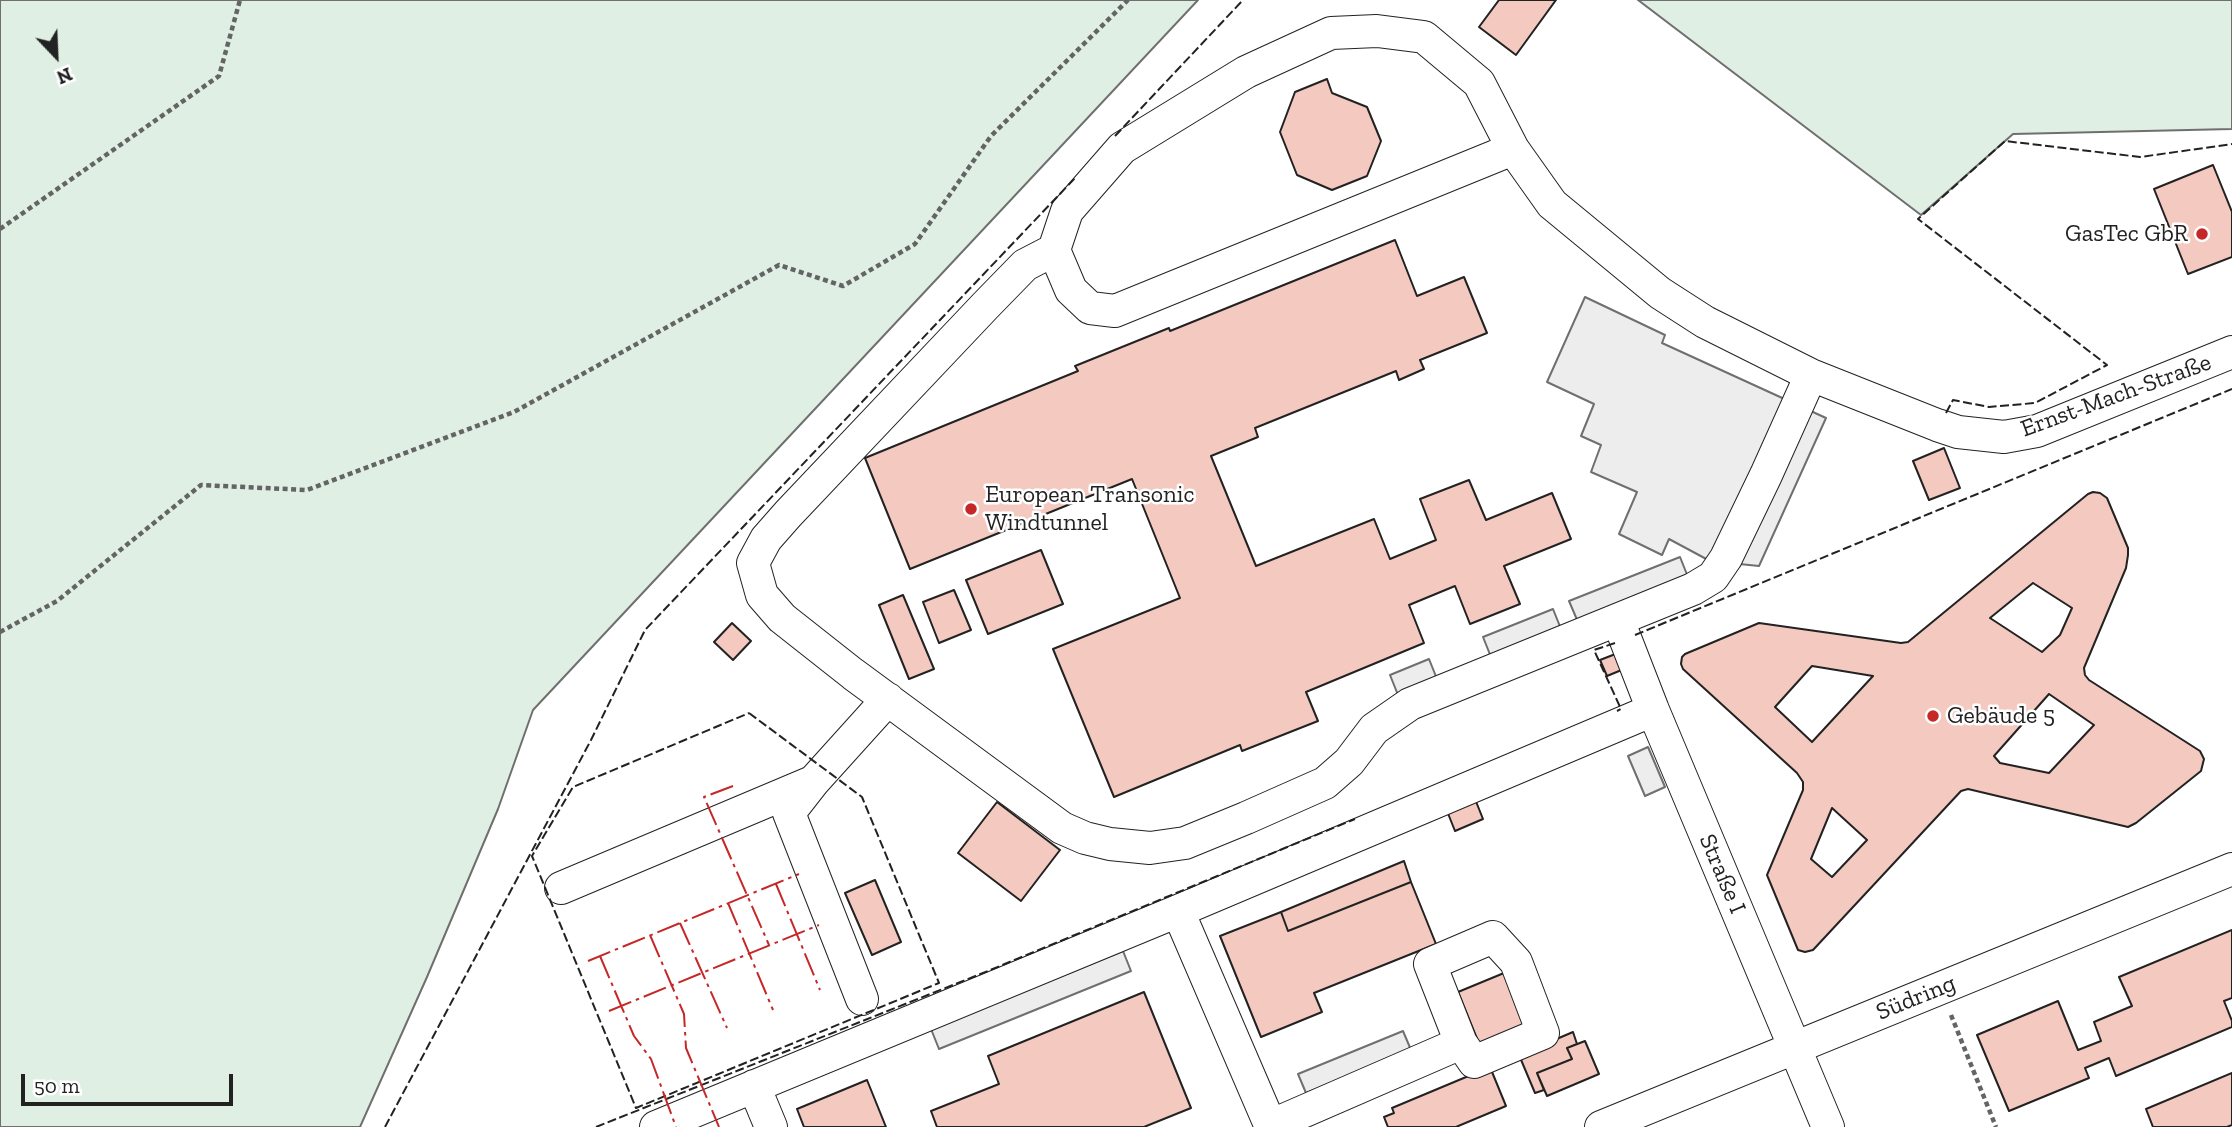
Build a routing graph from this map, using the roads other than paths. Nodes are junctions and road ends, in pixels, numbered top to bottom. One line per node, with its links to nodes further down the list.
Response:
1 (1513, 149): 2 (street); 2 (street, Ernst-Mach-Straße); 4 (street, Ernst-Mach-Straße)
2 (1055, 250): 6 (street)
3 (2232, 352): 4 (street, Ernst-Mach-Straße)
4 (1811, 374): 5 (street)
5 (1618, 620): 6 (street); 7 (street, Straße I)
6 (888, 699): 8 (street)
7 (1654, 710): 11 (street); 14 (street, Straße I)
8 (814, 781): 10 (street); 12 (street)
9 (2232, 869): 14 (street, Südring)
10 (561, 888)
11 (1178, 911): 15 (street); 16 (street)
12 (862, 999)
13 (1461, 1043): 16 (street)
14 (1795, 1048): 19 (street, Südring); 20 (street, Straße I)
15 (754, 1086): 17 (street); 18 (street)
16 (1270, 1126)
17 (656, 1127)
18 (771, 1127)
19 (1601, 1127)
20 (1828, 1127)

